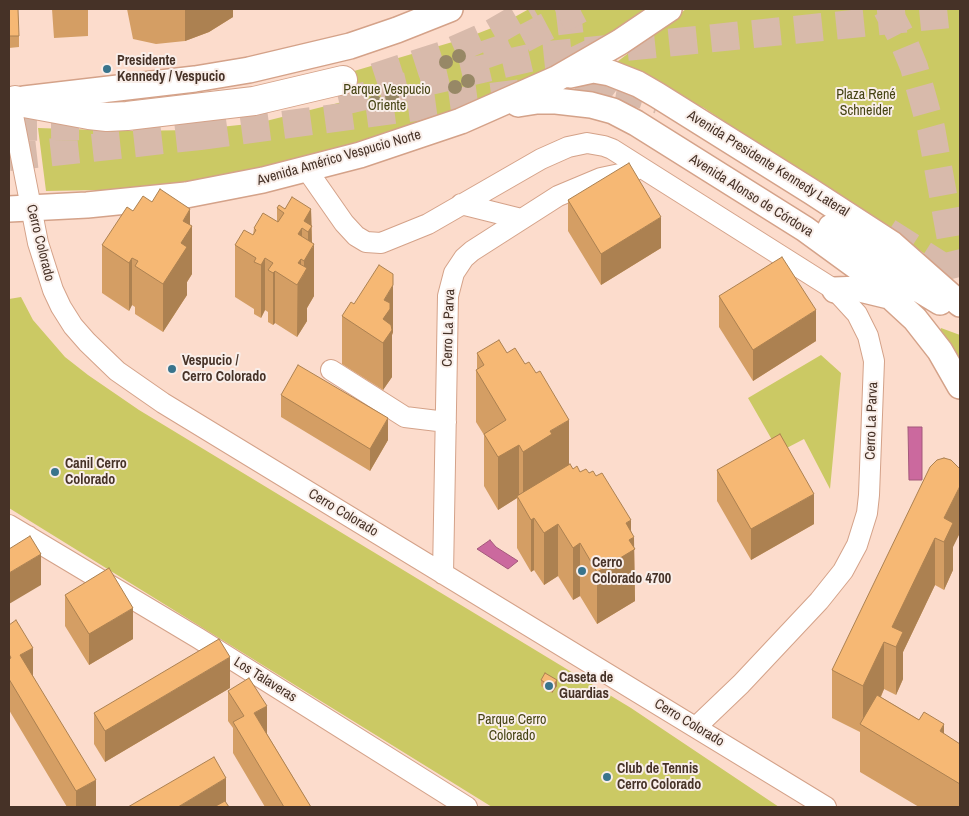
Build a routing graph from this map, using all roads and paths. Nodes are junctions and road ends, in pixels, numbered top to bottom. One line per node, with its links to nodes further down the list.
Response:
1 (450, 9): 5 (main road)
2 (669, 9): 4 (main road, Avenida Américo Vespucio Norte)
3 (343, 80): 5 (highway)
4 (556, 80): 7 (main road, Avenida Américo Vespucio Norte); 13 (main road, Avenida Presidente Kennedy Lateral)
5 (11, 100): 11 (street, Cerro Colorado)
6 (636, 106): 14 (main road)
7 (491, 108): 8 (main road, Avenida Américo Vespucio Norte); 17 (main road, Avenida Alonso de Córdova)
8 (307, 170): 10 (street, Cerro La Parva); 11 (main road, Avenida Américo Vespucio Norte)
9 (643, 170): 10 (street, Cerro La Parva); 12 (street, Cerro La Parva); 15 (street, Cerro La Parva)
10 (462, 204): 12 (street)
11 (20, 208): 27 (street, Cerro Colorado)
12 (521, 219): 23 (street, Cerro La Parva)
13 (892, 244): 16 (main road); 18 (main road, Avenida Presidente Kennedy Lateral)
14 (864, 250): 19 (main road); 20 (main road)
15 (835, 290): 17 (main road); 28 (street, Cerro La Parva)
16 (960, 292)
17 (893, 297): 20 (main road, Avenida Alonso de Córdova)
18 (960, 304)
19 (960, 314)
20 (915, 319): 22 (main road, Avenida Alonso de Córdova)
21 (331, 370): 23 (street)
22 (960, 386)
23 (446, 422): 27 (street, Cerro La Parva)
24 (9, 525): 25 (street, Los Talaveras)
25 (28, 536): 26 (street); 29 (street, Los Talaveras)
26 (9, 547)
27 (443, 574): 28 (street, Cerro Colorado)
28 (696, 727): 30 (street, Cerro Colorado)
29 (467, 807)
30 (826, 807)

